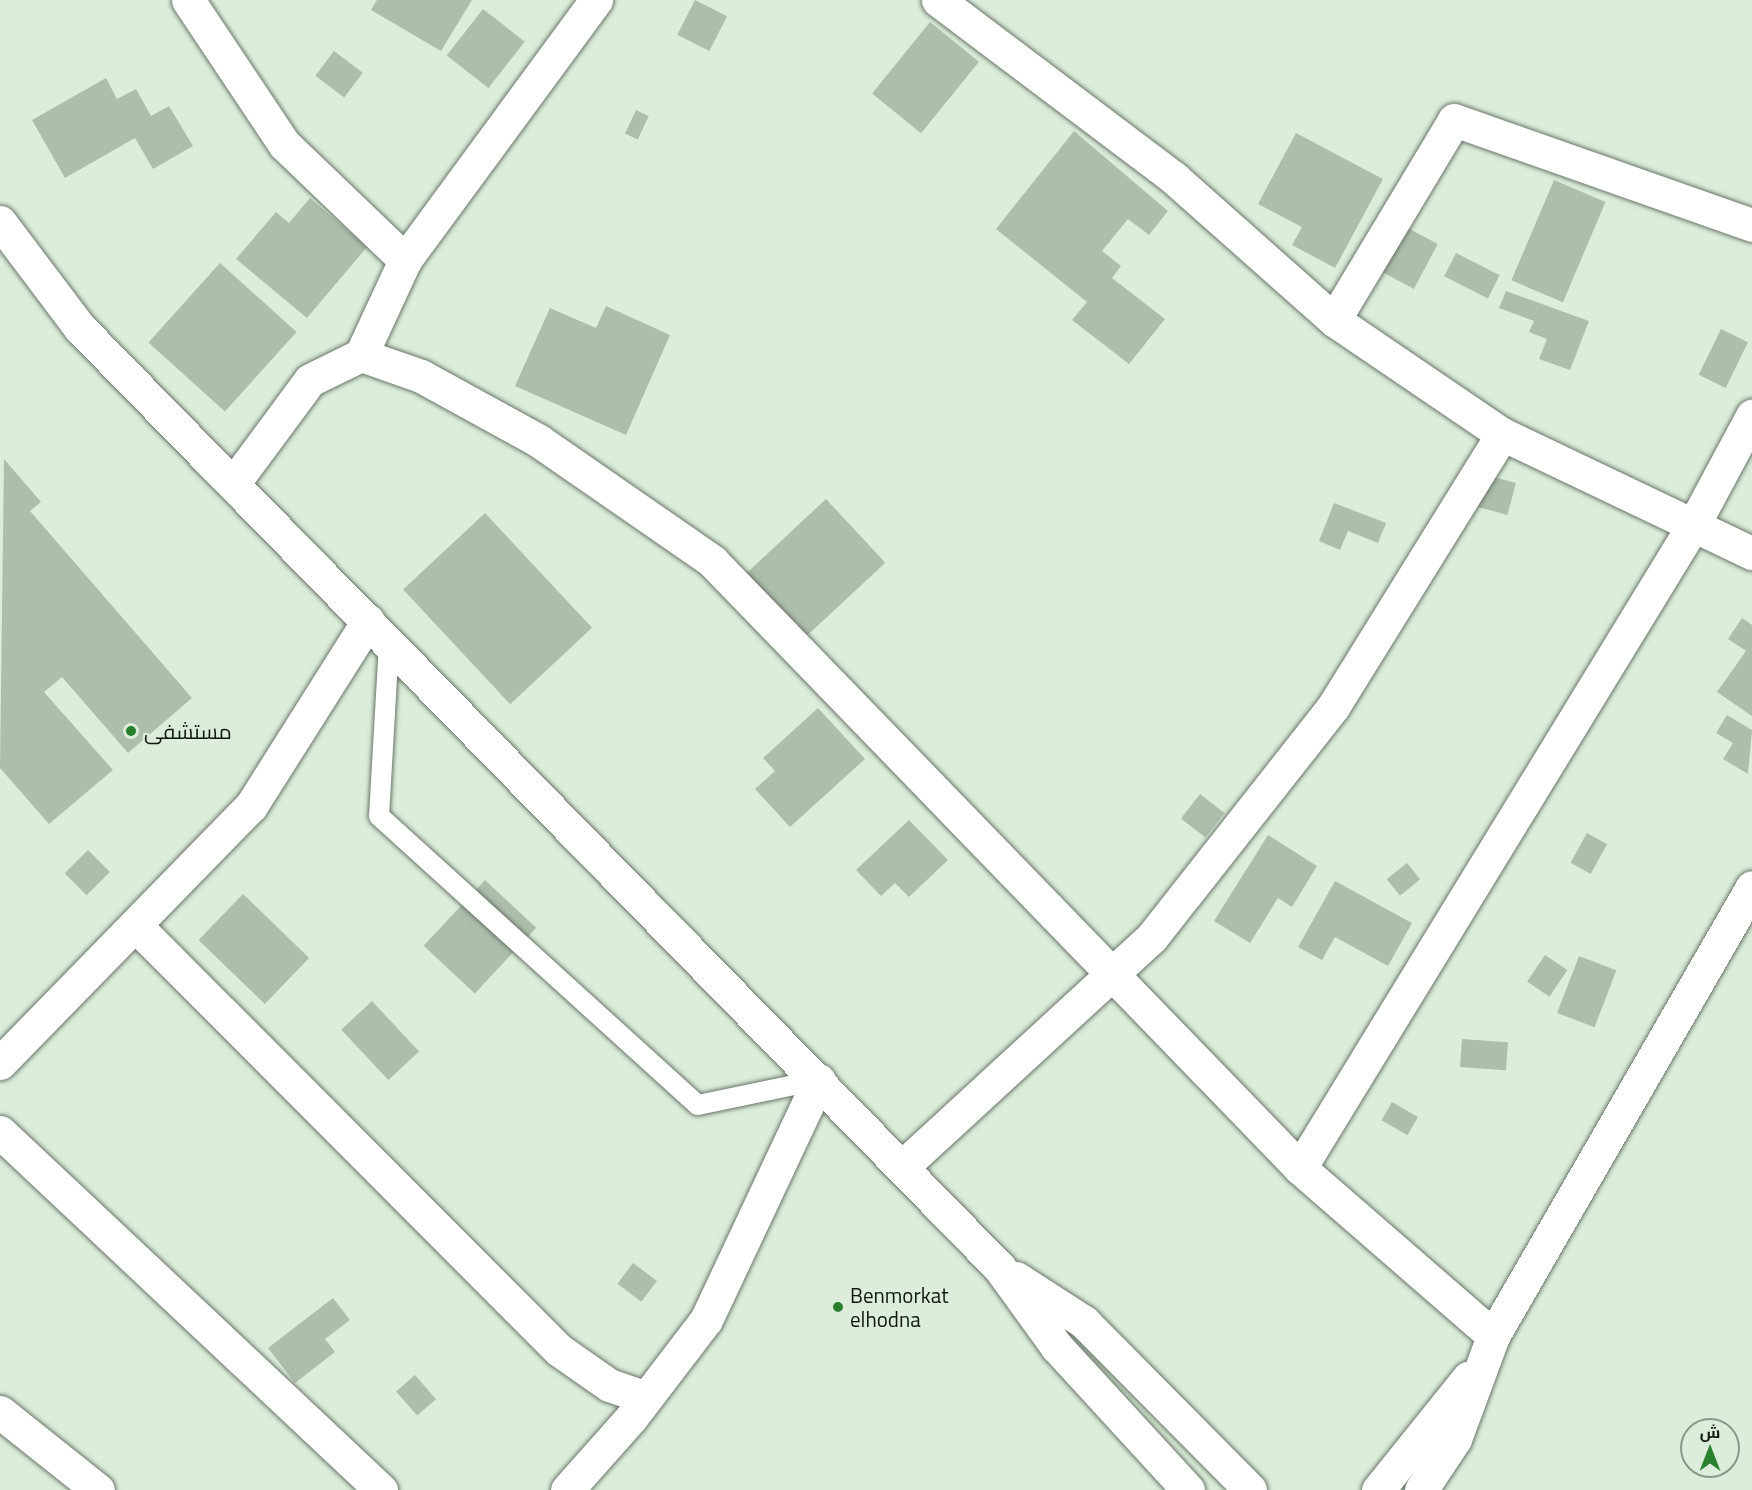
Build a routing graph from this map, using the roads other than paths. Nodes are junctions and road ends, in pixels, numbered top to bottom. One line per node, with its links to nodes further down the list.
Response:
1 (188, 0): 6 (street)
2 (596, 0): 6 (street)
3 (938, 0): 7 (street)
4 (0, 222): 11 (street)
5 (1752, 225): 7 (street)
6 (405, 260): 8 (street)
7 (1334, 320): 10 (street)
8 (361, 355): 11 (street); 17 (street)
9 (1752, 416): 12 (street)
10 (1502, 434): 12 (street); 17 (street)
11 (233, 484): 14 (street)
12 (1694, 524): 13 (street); 22 (street)
13 (1752, 553)
14 (379, 632): 16 (street); 19 (street); 19 (lane)
15 (1752, 887): 24 (street)
16 (135, 925): 18 (street); 25 (street)
17 (1108, 973): 21 (street); 22 (street)
18 (0, 1063)
19 (819, 1080): 21 (street); 25 (street)
20 (0, 1132): 28 (street)
21 (902, 1167): 23 (street)
22 (1300, 1168): 24 (street)
23 (999, 1267): 30 (street); 31 (street)
24 (1487, 1348): 32 (street); 33 (street)
25 (646, 1398): 29 (street)
26 (0, 1412): 27 (street)
27 (98, 1490)
28 (381, 1490)
29 (567, 1490)
30 (1188, 1490)
31 (1250, 1490)
32 (1378, 1490)
33 (1421, 1490)

